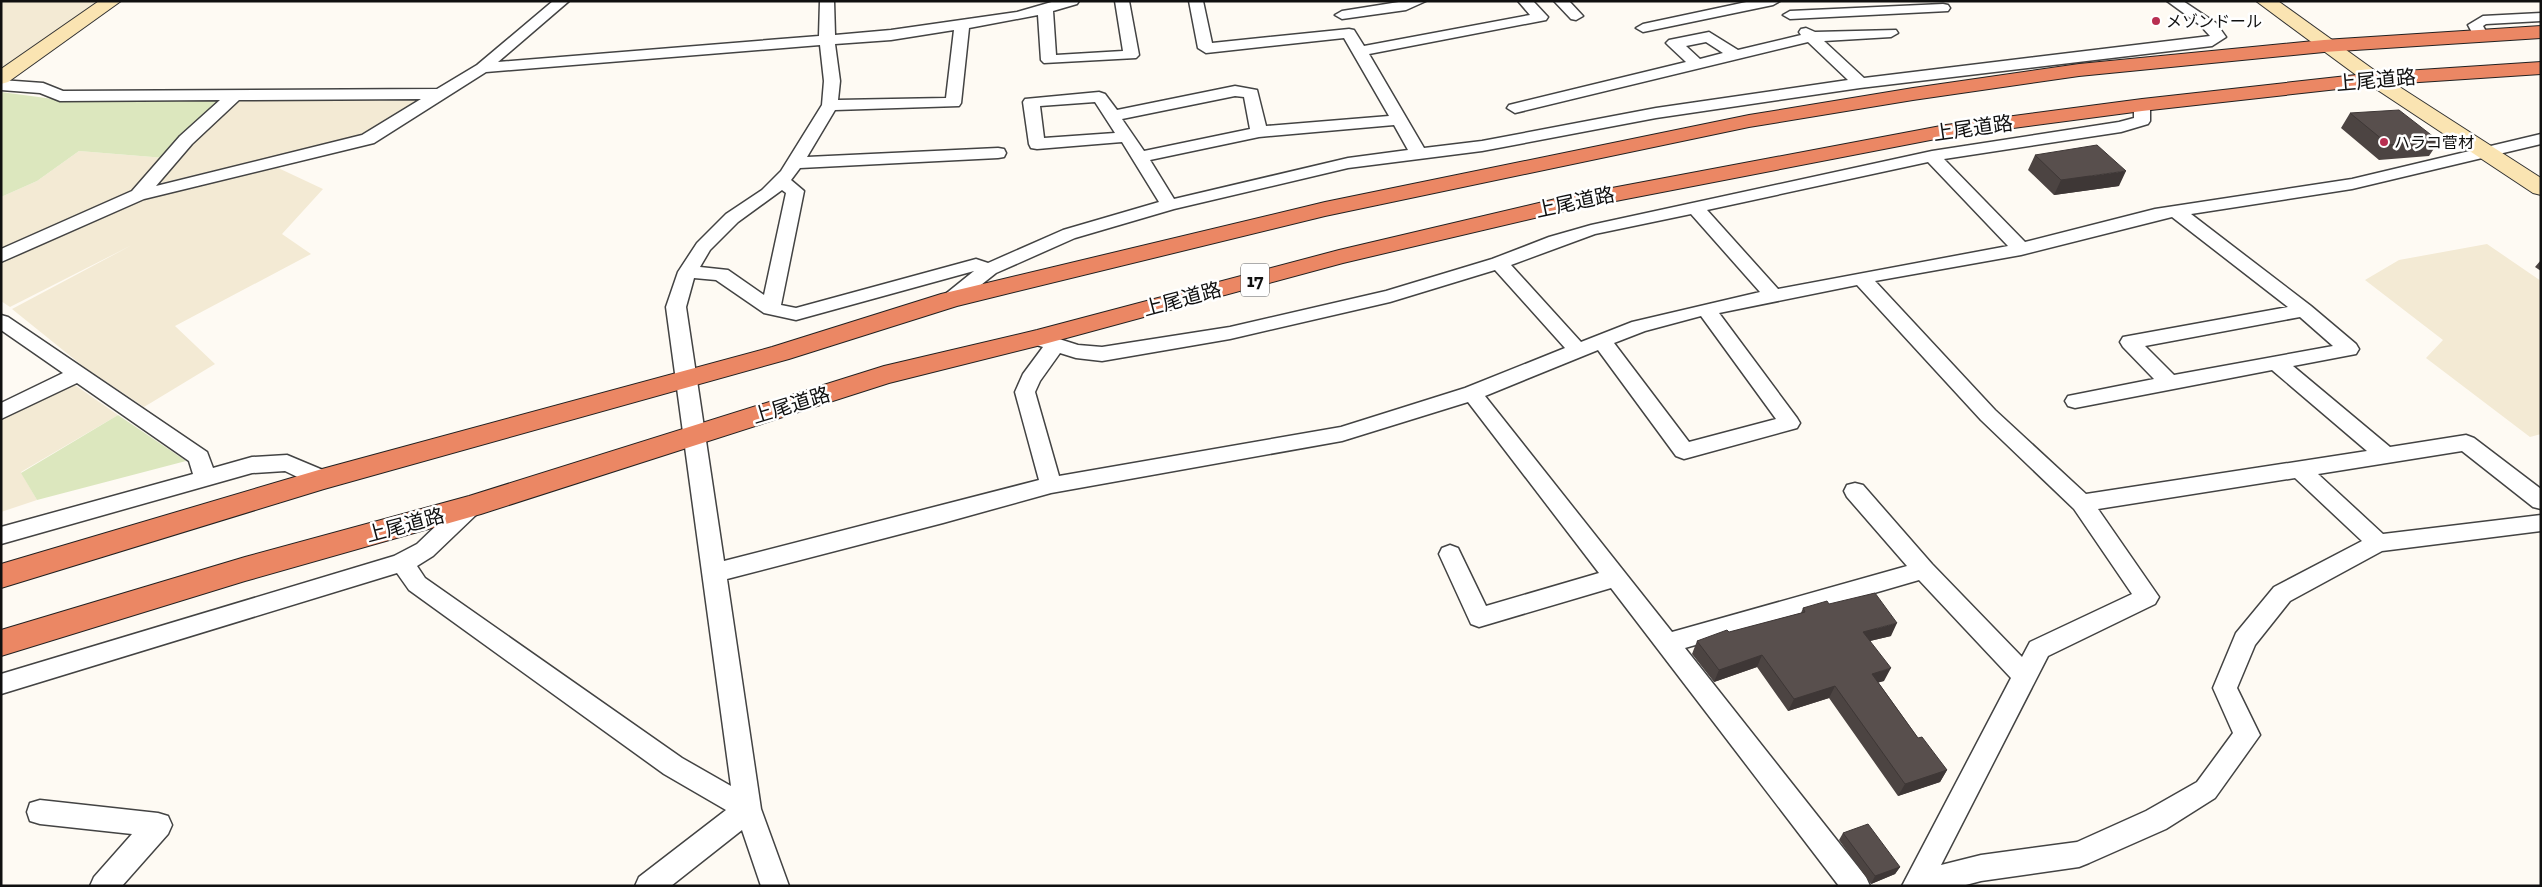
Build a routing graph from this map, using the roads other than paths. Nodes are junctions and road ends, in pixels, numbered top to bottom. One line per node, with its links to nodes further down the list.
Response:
1 (112, 1): 35 (street)
2 (562, 1): 32 (street)
3 (827, 1): 26 (street)
4 (1072, 1): 13 (street)
5 (1122, 1): 13 (street)
6 (1196, 1): 23 (street)
7 (1420, 1): 14 (street)
8 (1525, 1): 28 (street)
9 (1561, 1): 17 (street)
10 (1774, 1): 16 (street); 21 (street)
11 (2174, 1): 31 (street)
12 (2265, 1): 27 (street)
13 (1045, 8): 19 (street)
14 (1339, 8): 23 (street)
15 (1943, 8): 16 (street)
16 (1790, 15): 25 (street)
17 (1576, 16)
18 (2541, 17): 20 (street)
19 (962, 26): 26 (street); 40 (street)
20 (2487, 27): 22 (highway, 上尾道路); 27 (highway, 上尾道路)
21 (1643, 28)
22 (2541, 32)
23 (1349, 33): 28 (street)
24 (1891, 33): 25 (street)
25 (1811, 37): 29 (street); 37 (street)
26 (828, 40): 32 (street); 40 (street)
27 (2324, 46): 34 (highway, 上尾道路); 36 (street)
28 (1359, 51): 44 (street)
29 (1736, 55): 30 (street); 30 (street)
30 (1697, 64): 42 (street)
31 (2004, 65): 34 (street); 37 (street)
32 (482, 68): 38 (street)
33 (2541, 68): 36 (highway, 上尾道路 / 17)
34 (2079, 70): 67 (highway, 上尾道路)
35 (2, 78): 39 (street)
36 (2374, 80): 41 (highway, 上尾道路 / 17); 49 (street)
37 (1860, 83): 50 (street)
38 (439, 94): 39 (street); 56 (street)
39 (232, 97): 56 (street)
40 (830, 105): 53 (street)
41 (2142, 105): 51 (street); 73 (highway, 上尾道路 / 17)
42 (1514, 108)
43 (1113, 116): 45 (street); 46 (street); 46 (street)
44 (1399, 120): 45 (street); 50 (street)
45 (1259, 132): 52 (street)
46 (1127, 137): 52 (street)
47 (2541, 139): 49 (street)
48 (998, 153): 53 (street)
49 (2486, 153): 55 (street); 59 (street)
50 (1418, 154): 57 (street)
51 (1932, 156): 58 (street); 60 (street)
52 (1141, 157): 57 (street)
53 (794, 164): 54 (street)
54 (781, 181): 64 (street); 68 (street)
55 (2541, 188)
56 (138, 195): 61 (street)
57 (1169, 204): 63 (street)
58 (1695, 207): 62 (street); 66 (street)
59 (2176, 211): 60 (street); 70 (street)
60 (2021, 250): 65 (street)
61 (1, 256)
62 (1499, 263): 73 (street); 74 (street)
63 (989, 269): 67 (street); 68 (street)
64 (687, 272): 68 (street); 77 (street)
65 (1861, 278): 66 (street); 90 (street)
66 (1773, 296): 69 (street)
67 (950, 300): 77 (highway, 上尾道路)
68 (771, 309)
69 (1706, 309): 72 (street); 72 (street)
70 (2304, 310): 75 (street); 78 (street)
71 (1, 321): 76 (street)
72 (1602, 341): 74 (street)
73 (1046, 342): 82 (highway, 上尾道路 / 17); 87 (street)
74 (1578, 351): 79 (street)
75 (2276, 363): 78 (street); 83 (street)
76 (77, 375): 81 (street); 85 (street)
77 (685, 379): 82 (street); 86 (highway, 上尾道路)
78 (2170, 383): 80 (street)
79 (1472, 393): 87 (street); 100 (street)
80 (2074, 401)
81 (1, 412)
82 (694, 435): 91 (highway, 上尾道路 / 17); 98 (street)
83 (2387, 456): 84 (street); 89 (street)
84 (2299, 469): 90 (street); 94 (street)
85 (205, 478): 86 (street); 93 (street)
86 (322, 479): 99 (highway, 上尾道路)
87 (1051, 484): 98 (street)
88 (1855, 491): 97 (street)
89 (2541, 500)
90 (2082, 504): 103 (street)
91 (471, 506): 96 (street); 101 (highway, 上尾道路 / 17)
92 (2541, 523): 94 (street)
93 (1, 536)
94 (2378, 544): 107 (street)
95 (1450, 554): 100 (street)
96 (402, 563): 104 (street); 105 (street)
97 (1924, 570): 102 (street); 103 (street)
98 (713, 573): 105 (street)
99 (1, 576)
100 (1615, 578): 102 (street)
101 (1, 643)
102 (1666, 643): 111 (street)
103 (2026, 677): 107 (street)
104 (1, 684)
105 (748, 809): 109 (street); 110 (street)
106 (40, 812): 108 (street)
107 (1917, 885)
108 (104, 886)
109 (649, 886)
110 (775, 886)
111 (1856, 886)

